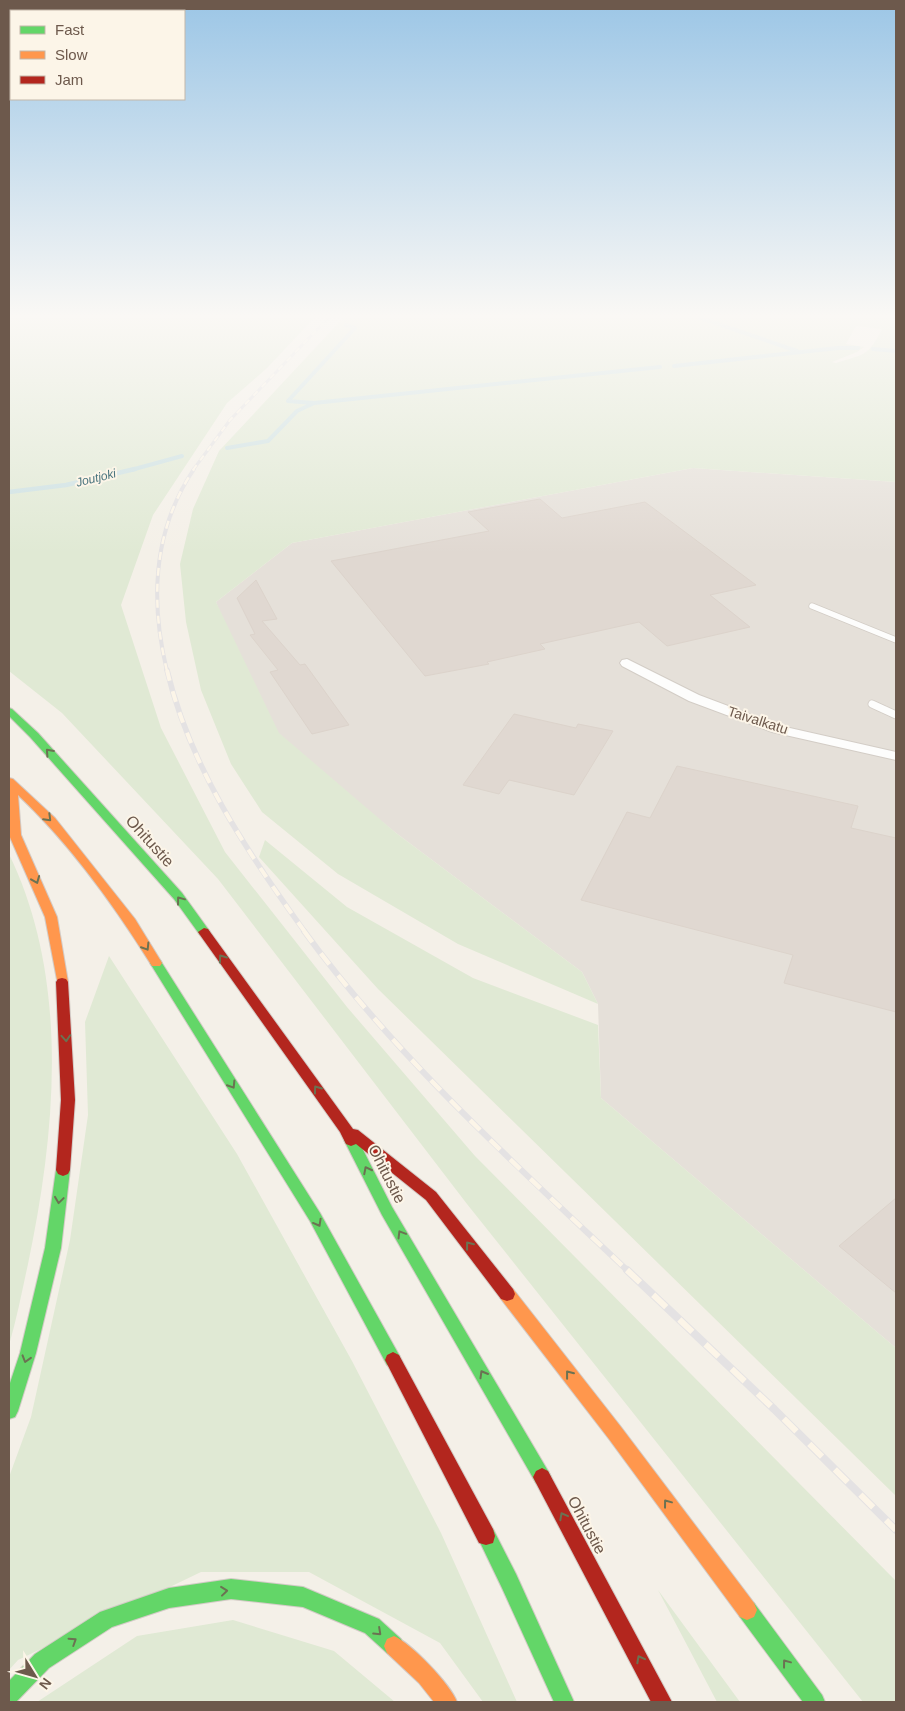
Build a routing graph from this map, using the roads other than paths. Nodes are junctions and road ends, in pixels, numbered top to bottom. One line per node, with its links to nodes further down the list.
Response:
1 (812, 606): 2 (lane)
2 (896, 640)
3 (627, 663): 7 (street, Taivalkatu)
4 (872, 704): 6 (lane)
5 (9, 711): 9 (highway, Ohitustie, one-way to 5)
6 (896, 715)
7 (896, 756)
8 (10, 783): 10 (highway, one-way to 10); 13 (highway, one-way to 13)
9 (346, 1129): 14 (highway, Ohitustie, one-way to 9); 15 (highway, one-way to 9)
10 (9, 1411)
11 (9, 1694): 12 (highway, one-way to 12)
12 (447, 1702)
13 (564, 1702)
14 (662, 1702)
15 (815, 1702)

